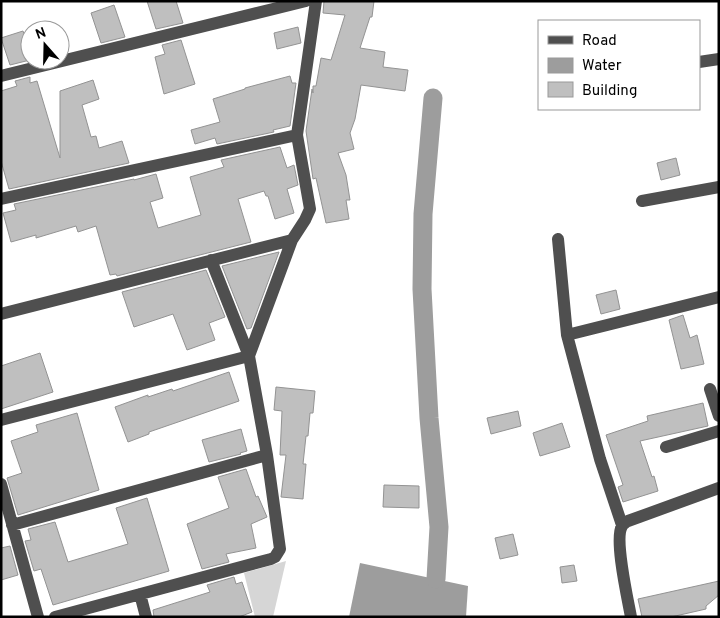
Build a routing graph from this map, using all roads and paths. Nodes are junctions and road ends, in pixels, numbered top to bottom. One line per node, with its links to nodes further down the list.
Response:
1 (306, 1): 5 (street)
2 (316, 1): 6 (street)
3 (719, 59): 4 (street)
4 (700, 62)
5 (1, 76)
6 (297, 135): 8 (street); 11 (street)
7 (719, 187): 9 (street)
8 (1, 199)
9 (642, 201)
10 (558, 239): 15 (street)
11 (292, 240): 12 (street); 16 (street)
12 (211, 260): 14 (street); 16 (street)
13 (719, 297): 15 (street)
14 (1, 314)
15 (567, 335): 26 (street)
16 (249, 356): 19 (street); 22 (street)
17 (710, 389): 18 (street)
18 (719, 416)
19 (1, 420)
20 (719, 431): 21 (street)
21 (666, 447)
22 (267, 454): 25 (street); 27 (street)
23 (1, 484): 25 (street)
24 (719, 488): 26 (street)
25 (12, 525): 28 (street)
26 (622, 526): 31 (street)
27 (140, 594): 29 (street); 30 (street)
28 (38, 617)
29 (55, 617)
30 (146, 617)
31 (631, 617)

